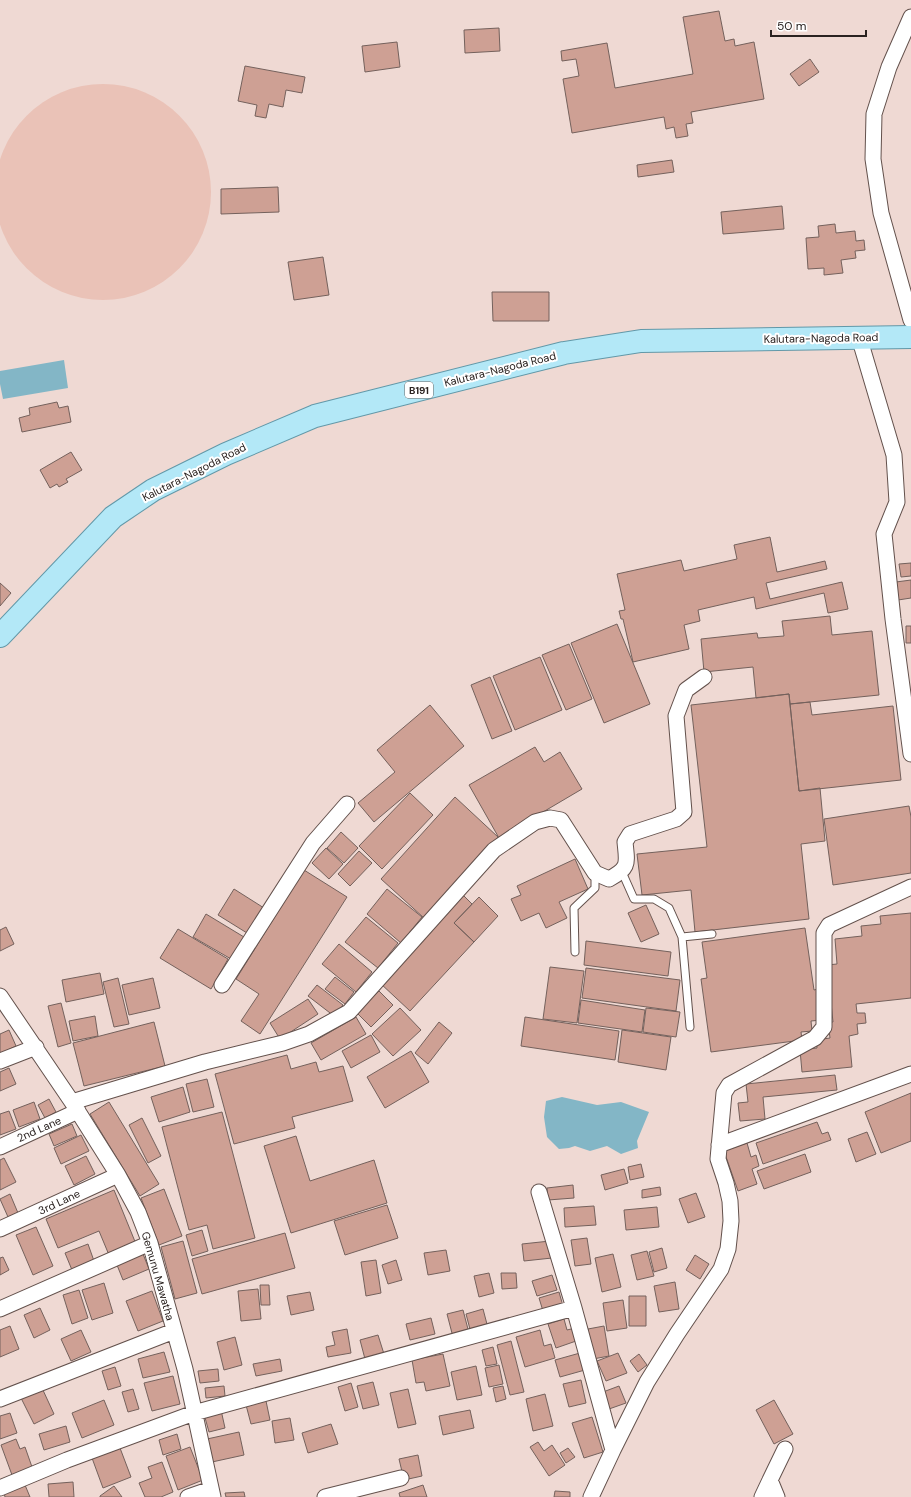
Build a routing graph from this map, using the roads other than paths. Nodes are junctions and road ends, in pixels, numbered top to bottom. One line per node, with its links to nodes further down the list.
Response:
1 (911, 17): 2 (street)
2 (911, 320)
3 (859, 337): 4 (main road, Kalutara-Nagoda Road / B191); 5 (main road, Kalutara-Nagoda Road / B191); 7 (street)
4 (911, 337)
5 (0, 636)
6 (704, 676): 9 (street)
7 (911, 754)
8 (348, 804): 15 (street)
9 (622, 872): 10 (street); 13 (lane)
10 (595, 873): 14 (lane); 21 (street, 2nd Lane)
11 (911, 887): 22 (street)
12 (712, 934): 13 (lane)
13 (682, 937): 17 (lane)
14 (574, 952)
15 (222, 985)
16 (0, 996): 18 (street, Gemunu Mawatha)
17 (690, 1027)
18 (36, 1047): 19 (street); 21 (street, Gemunu Mawatha)
19 (0, 1061)
20 (911, 1074): 22 (street)
21 (75, 1106): 23 (street, 2nd Lane); 24 (street, Gemunu Mawatha)
22 (719, 1145): 34 (street)
23 (0, 1147)
24 (118, 1175): 26 (street, 3rd Lane); 27 (street, Gemunu Mawatha)
25 (539, 1192): 28 (street)
26 (0, 1229)
27 (150, 1243): 29 (street); 30 (street, Gemunu Mawatha)
28 (574, 1308): 32 (street); 34 (street)
29 (0, 1309)
30 (174, 1331): 31 (street); 32 (street, Gemunu Mawatha)
31 (0, 1399)
32 (194, 1413): 37 (street); 38 (street, Gemunu Mawatha)
33 (785, 1449): 36 (street)
34 (613, 1450): 41 (street)
35 (401, 1478): 40 (street)
36 (770, 1480): 42 (street); 43 (street)
37 (0, 1488)
38 (212, 1493): 39 (street)
39 (188, 1497)
40 (325, 1497)
41 (591, 1497)
42 (762, 1497)
43 (778, 1497)

